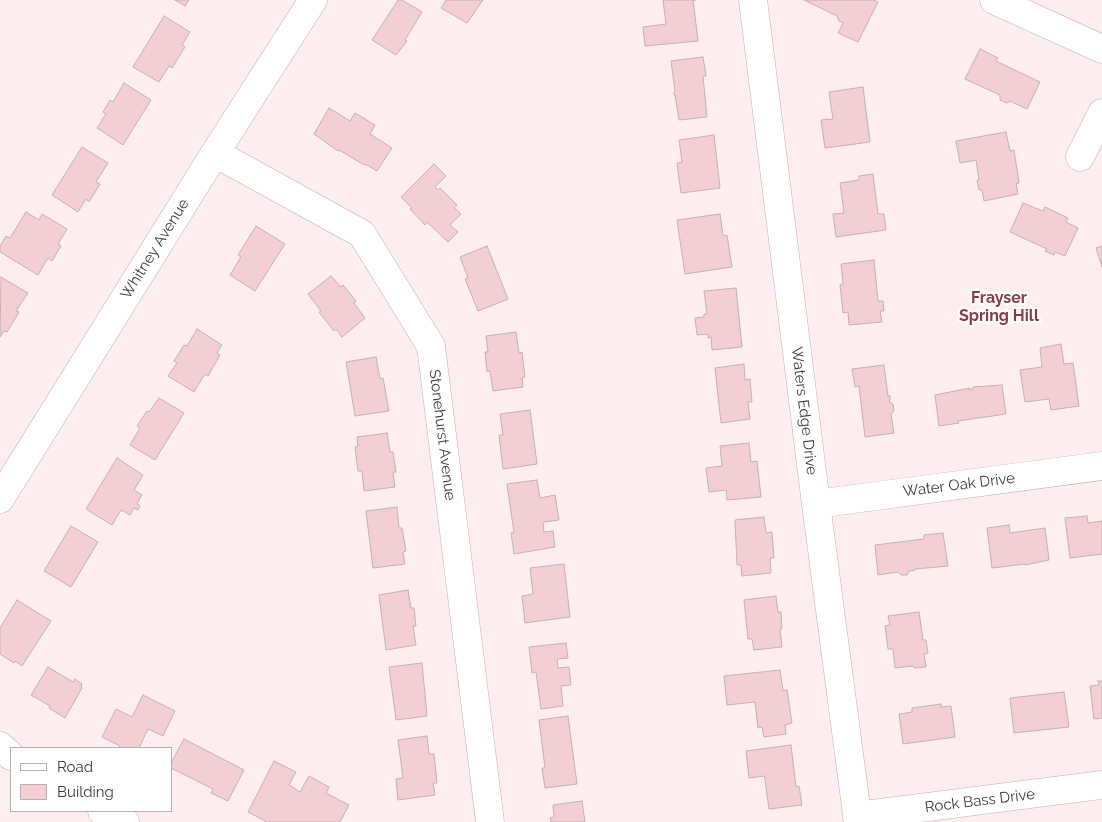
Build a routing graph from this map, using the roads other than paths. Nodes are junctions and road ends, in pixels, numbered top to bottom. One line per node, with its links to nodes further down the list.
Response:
1 (313, 0): 6 (street, Whitney Avenue)
2 (753, 0): 10 (street, Waters Edge Drive)
3 (994, 0): 4 (street)
4 (1102, 49)
5 (1102, 113): 7 (street)
6 (215, 153): 9 (street, Whitney Avenue); 17 (street, Stonehurst Avenue)
7 (1080, 157)
8 (1102, 466): 10 (street, Water Oak Drive)
9 (0, 499)
10 (816, 504): 15 (street, Waters Edge Drive)
11 (0, 746): 12 (street)
12 (10, 755)
13 (1102, 785): 15 (street, Rock Bass Drive)
14 (104, 812): 16 (street)
15 (858, 819)
16 (125, 822)
17 (490, 822)

